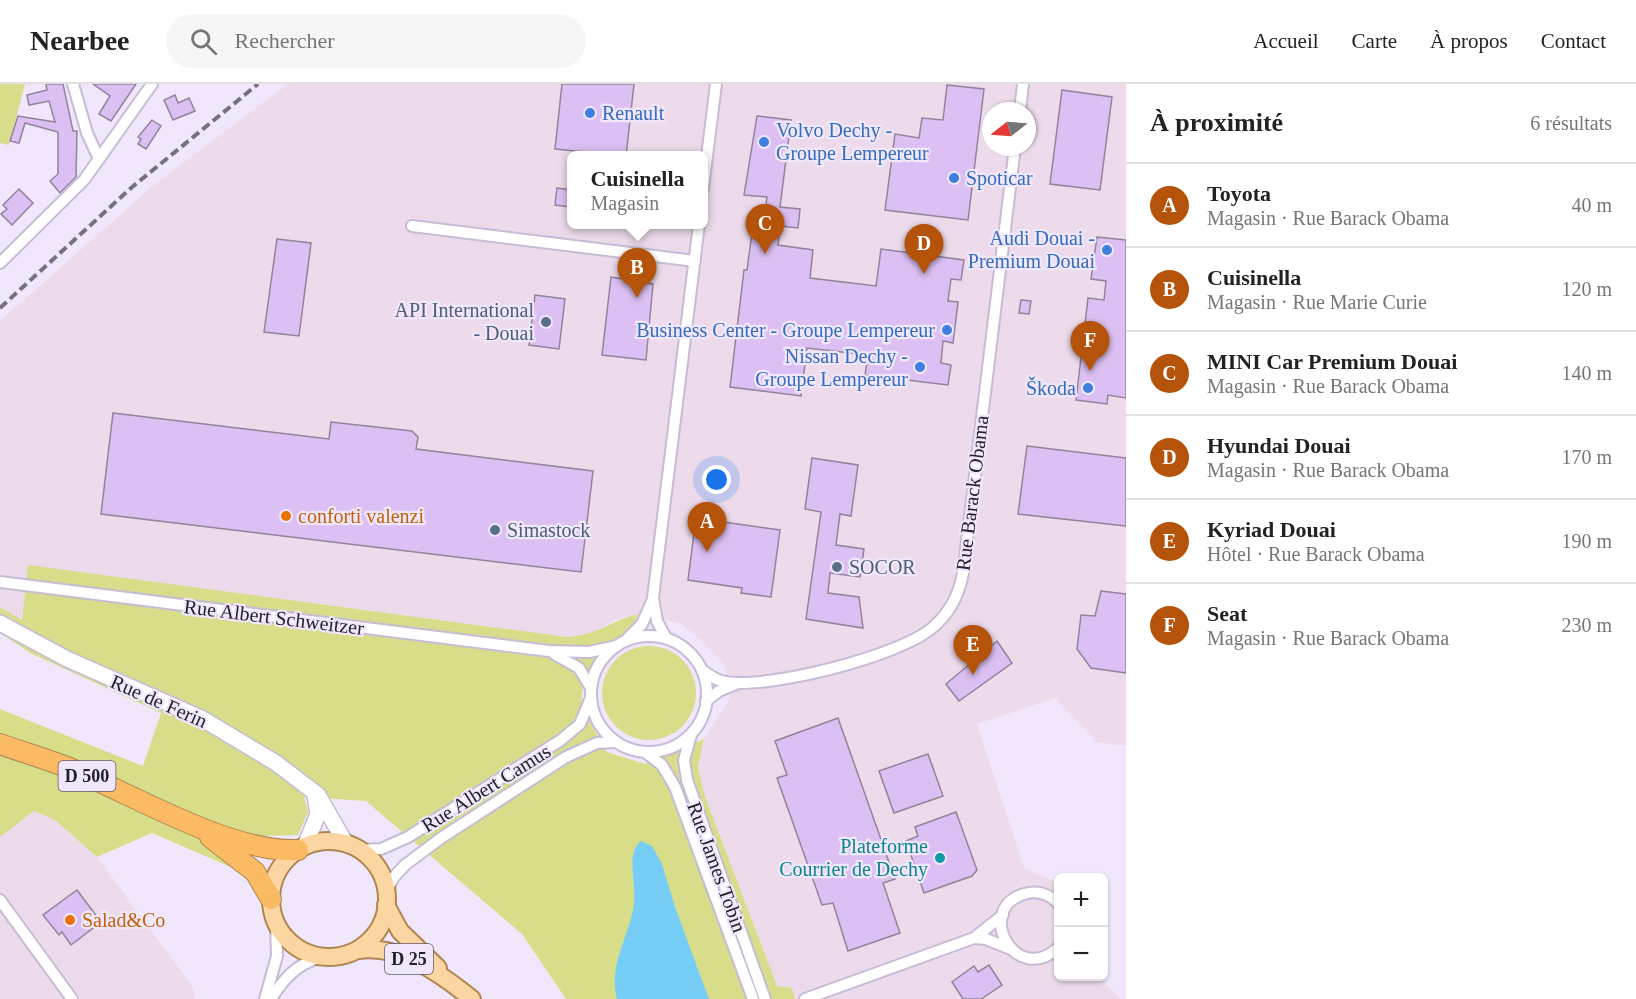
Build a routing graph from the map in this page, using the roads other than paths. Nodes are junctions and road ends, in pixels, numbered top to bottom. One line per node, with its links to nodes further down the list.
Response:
1 (73, 84): 8 (street)
2 (152, 84): 8 (street)
3 (716, 84): 6 (street)
4 (1023, 84): 5 (street)
5 (1021, 102)
6 (708, 151)
7 (1014, 156): 20 (street, Rue Barack Obama)
8 (99, 159): 12 (street)
9 (412, 226): 11 (street)
10 (699, 229): 11 (street)
11 (695, 261): 14 (street)
12 (0, 263)
13 (0, 582): 18 (street, Rue Albert Schweitzer)
14 (653, 598): 16 (street); 17 (street)
15 (0, 623): 27 (street, Rue de Ferin)
16 (666, 638): 17 (street); 19 (street)
17 (621, 643): 18 (street, Rue Albert Schweitzer); 21 (street)
18 (549, 651): 21 (street, Rue Albert Schweitzer)
19 (702, 670): 20 (street, Rue Barack Obama); 22 (street)
20 (739, 683): 22 (street, Rue Barack Obama)
21 (591, 693): 24 (street); 29 (street, Rue Albert Camus)
22 (706, 701): 23 (street)
23 (692, 733): 26 (street); 48 (street, Rue James Tobin)
24 (617, 742): 26 (street); 32 (street, Rue Albert Camus)
25 (0, 744): 28 (highway, D 500)
26 (645, 752): 47 (street, Rue James Tobin)
27 (312, 789): 29 (street, Rue de Ferin); 30 (street)
28 (171, 814): 30 (highway, D 500); 31 (highway, D 500)
29 (353, 847): 30 (main road); 32 (main road)
30 (302, 848): 31 (main road)
31 (271, 899): 36 (main road)
32 (386, 899): 39 (main road); 42 (main road, D 25)
33 (0, 900): 43 (street)
34 (1054, 900): 35 (street)
35 (1003, 915): 37 (street); 38 (street)
36 (276, 922): 41 (main road); 44 (street)
37 (974, 938): 38 (street); 49 (street)
38 (1011, 949): 40 (street)
39 (357, 950): 41 (main road); 42 (main road, D 25)
40 (1054, 952)
41 (321, 957): 45 (street)
42 (456, 986): 46 (main road, D 25)
43 (72, 999)
44 (265, 999)
45 (271, 999)
46 (472, 999)
47 (753, 999)
48 (765, 999)
49 (805, 999)

